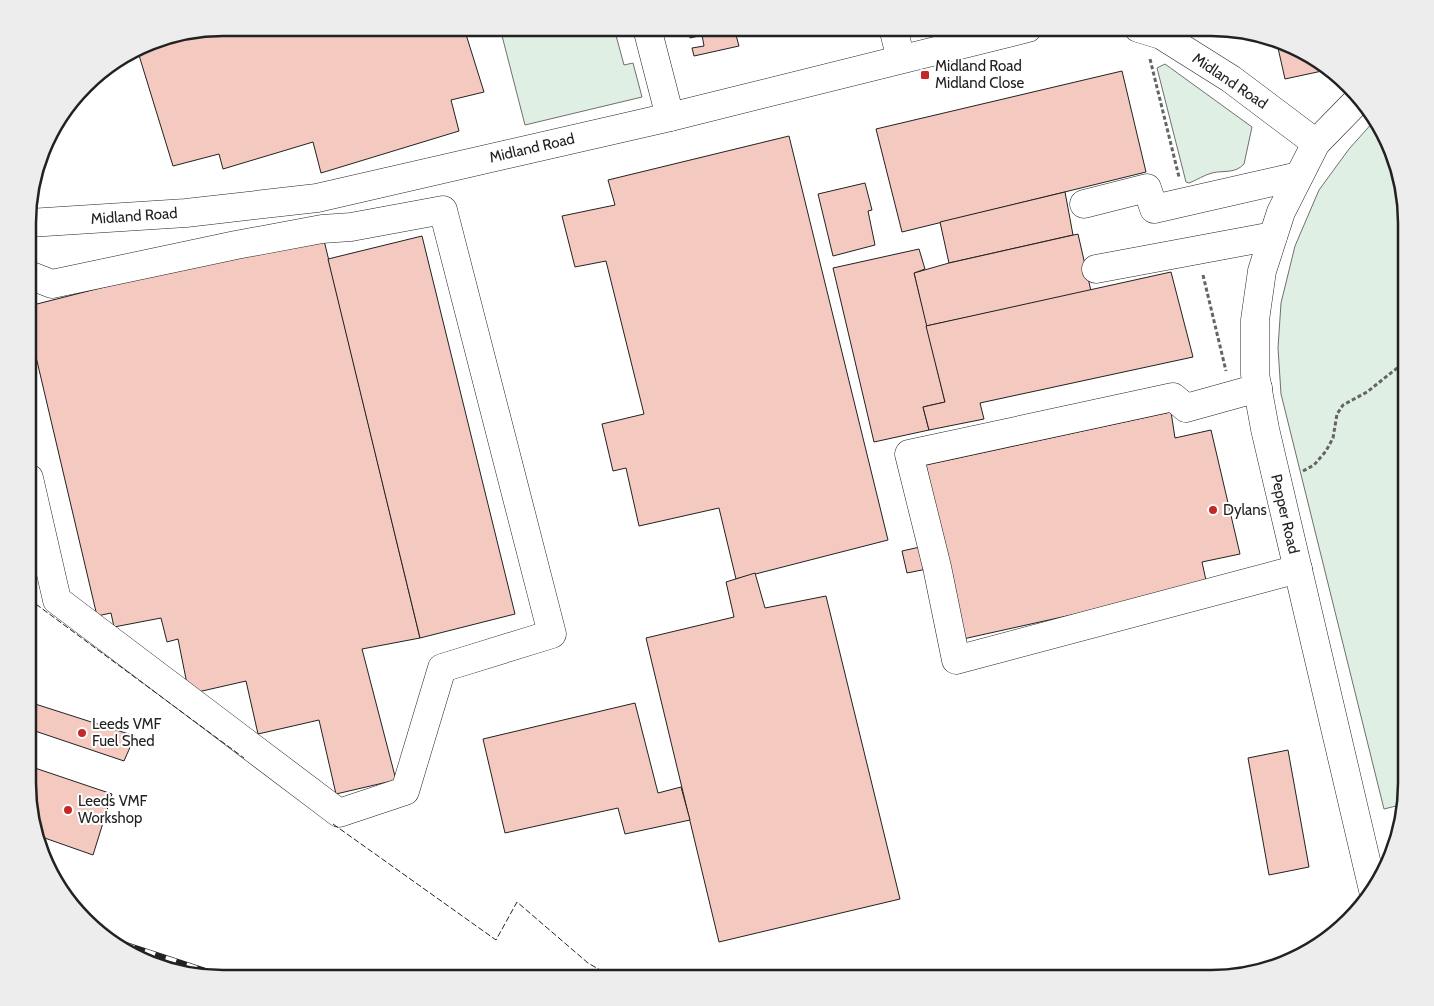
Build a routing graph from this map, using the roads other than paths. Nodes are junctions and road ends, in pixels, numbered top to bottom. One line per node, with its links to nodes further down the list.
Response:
1 (649, 36): 7 (street)
2 (895, 36): 5 (street)
3 (995, 36): 5 (street, Midland Road)
4 (1163, 36): 8 (street, Midland Road)
5 (901, 59): 7 (street, Midland Road)
6 (1354, 104): 8 (street, Pepper Road)
7 (670, 117): 9 (street, Midland Road)
8 (1316, 142): 10 (street, Pepper Road)
9 (435, 170): 12 (street); 13 (street, Midland Road)
10 (1299, 176): 11 (street); 14 (street, Pepper Road)
11 (1084, 204)
12 (443, 210): 16 (street); 18 (street)
13 (36, 224)
14 (1273, 236): 15 (street); 17 (street, Pepper Road)
15 (1096, 269)
16 (36, 278)
17 (1258, 388): 19 (street, Pepper Road); 19 (street)
18 (36, 507)
19 (1298, 569): 20 (street, Pepper Road)
20 (1370, 881)

